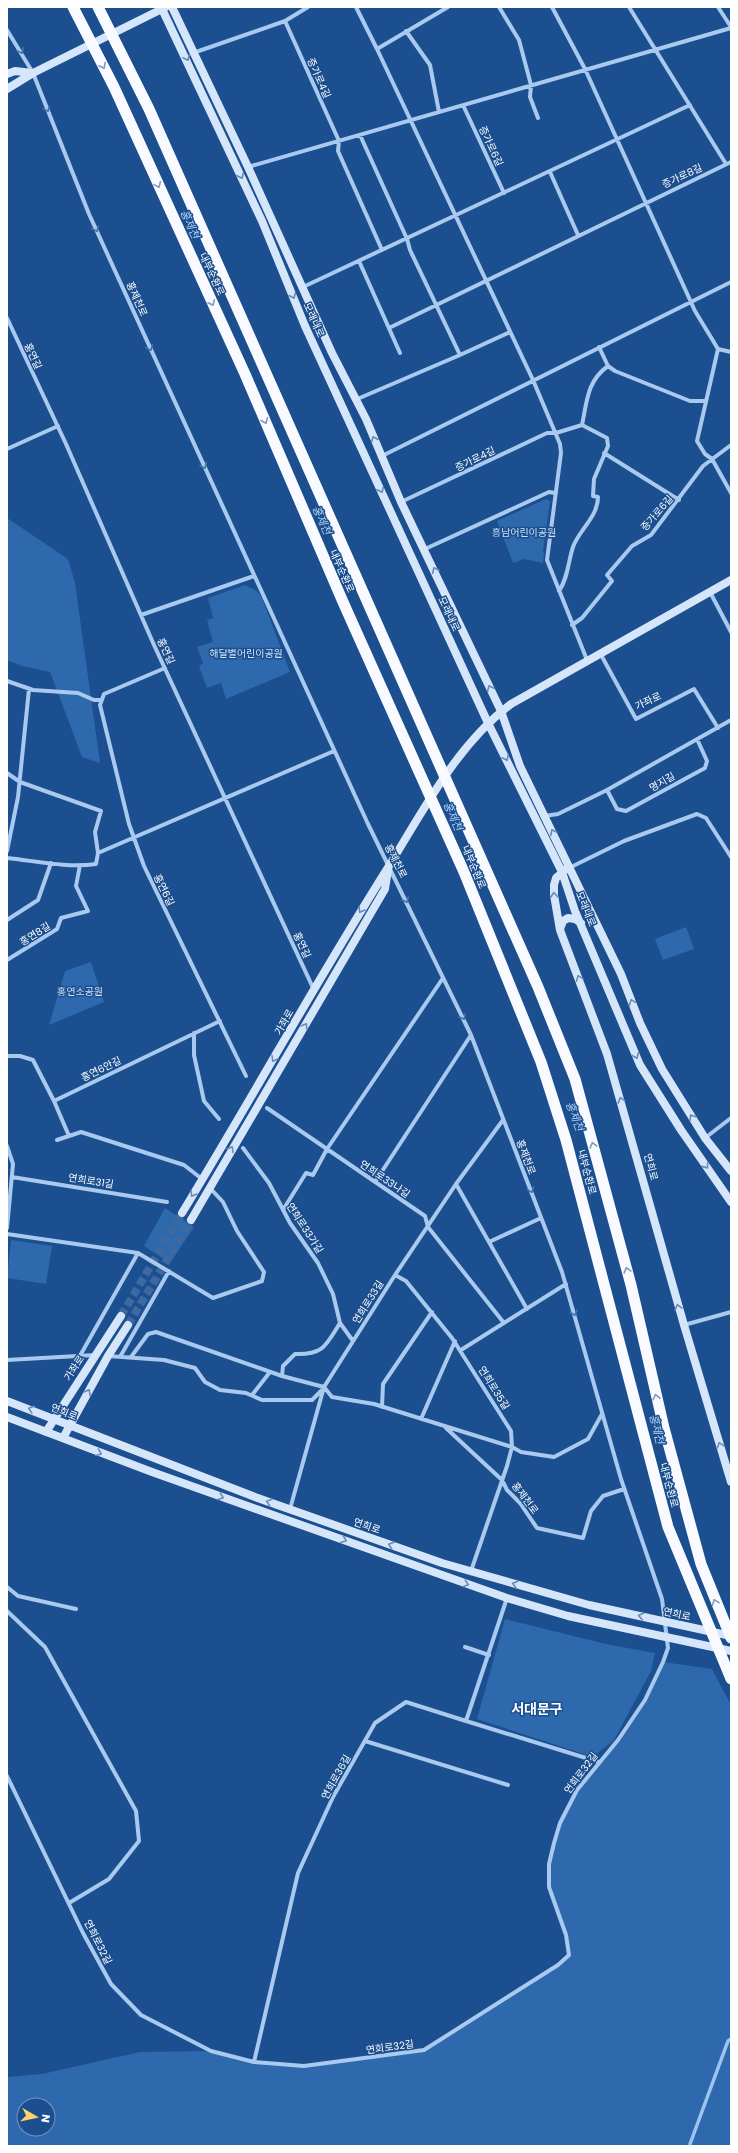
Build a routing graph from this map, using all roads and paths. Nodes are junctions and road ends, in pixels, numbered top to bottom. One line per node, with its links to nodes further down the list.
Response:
1 (72, 7): 199 (highway, 내부순환로, one-way to 199, bridge)
2 (98, 7): 195 (highway, 내부순환로, one-way to 2, bridge)
3 (172, 7): 18 (main road, 모래내로)
4 (308, 7): 12 (street)
5 (356, 7): 16 (street)
6 (448, 7): 15 (street)
7 (499, 7): 22 (street)
8 (552, 7): 19 (street)
9 (629, 7): 17 (street)
10 (718, 7): 13 (street)
11 (164, 8): 20 (main road, bridge); 89 (main road, 모래내로, one-way to 89)
12 (285, 21): 18 (street); 31 (street, 증가로4길)
13 (731, 27): 17 (street)
14 (7, 30): 20 (street, 홍제천로, one-way to 20)
15 (406, 31): 16 (street); 26 (street)
16 (377, 49): 28 (street)
17 (656, 49): 19 (street); 25 (street)
18 (193, 53): 34 (main road, 모래내로)
19 (586, 70): 22 (street); 30 (street)
20 (33, 73): 21 (main road); 23 (main road); 74 (street, 홍제천로, one-way to 74)
21 (7, 74)
22 (531, 86): 24 (street); 27 (street)
23 (7, 90)
24 (463, 105): 26 (street); 36 (street, 증가로6길)
25 (690, 105): 30 (street); 33 (street)
26 (439, 112): 28 (street)
27 (538, 118)
28 (411, 120): 29 (street); 38 (street)
29 (360, 135): 31 (street); 40 (street)
30 (618, 140): 35 (street); 37 (street)
31 (339, 141): 34 (street); 41 (street, 증가로4길)
32 (731, 162): 33 (street, 증가로8길)
33 (726, 164): 37 (street, 증가로8길)
34 (248, 167): 45 (main road, 모래내로)
35 (550, 172): 36 (street); 39 (street)
36 (504, 193): 38 (street)
37 (646, 202): 39 (street); 46 (street)
38 (455, 216): 40 (street); 43 (street)
39 (578, 235): 43 (street)
40 (406, 238): 41 (street); 47 (street)
41 (382, 250): 42 (street)
42 (359, 261): 45 (street); 50 (street)
43 (486, 281): 47 (street); 51 (street)
44 (731, 282): 46 (street)
45 (303, 287): 59 (main road, 모래내로)
46 (691, 301): 52 (street); 53 (street)
47 (436, 305): 50 (street); 56 (street)
48 (7, 318): 49 (street, 홍연길)
49 (9, 326): 62 (street, 홍연길)
50 (389, 328): 55 (street)
51 (510, 332): 56 (street); 58 (street)
52 (599, 347): 57 (street); 58 (street)
53 (718, 349): 54 (street); 60 (street)
54 (731, 352)
55 (400, 353)
56 (460, 355): 59 (street)
57 (608, 366): 60 (street); 61 (street)
58 (533, 380): 63 (street); 67 (street)
59 (355, 400): 67 (main road, 모래내로, one-way to 59)
60 (706, 401): 68 (street)
61 (582, 425): 63 (street, 증가로4길); 66 (street)
62 (58, 426): 65 (street); 78 (street, 홍연길)
63 (556, 433): 69 (street); 72 (street, 증가로4길)
64 (731, 445): 68 (street)
65 (7, 449)
66 (604, 453): 71 (street); 76 (street)
67 (382, 456): 72 (main road, 모래내로)
68 (712, 459): 70 (street); 71 (street, 증가로6길)
69 (556, 492): 73 (street); 76 (street)
70 (731, 493)
71 (679, 500): 79 (street, 증가로6길)
72 (401, 502): 73 (main road, 모래내로)
73 (425, 549): 87 (main road, 모래내로, one-way to 73)
74 (254, 576): 78 (street); 92 (street, 홍제천로)
75 (731, 580): 77 (main road)
76 (559, 591): 79 (street)
77 (710, 591): 80 (street); 81 (main road)
78 (141, 615): 83 (street, 홍연길)
79 (572, 625): 82 (street)
80 (731, 632)
81 (600, 653): 82 (main road); 90 (street, 가좌로)
82 (587, 660): 87 (main road)
83 (164, 668): 86 (street); 96 (street, 홍연길)
84 (7, 681): 85 (street)
85 (29, 689): 86 (street); 94 (street)
86 (101, 700): 98 (street, 홍연6길)
87 (501, 711): 89 (main road); 97 (main road, 모래내로)
88 (731, 720): 90 (street, 명지길)
89 (488, 723): 105 (main road, 가좌로, bridge); 107 (main road, 모래내로, one-way to 107)
90 (718, 728): 91 (street, 명지길)
91 (697, 739): 95 (street, 명지길); 95 (street, 명지길)
92 (334, 752): 96 (street); 105 (street, 홍제천로)
93 (7, 773): 94 (street)
94 (20, 782): 99 (street); 100 (street)
95 (607, 790): 97 (street, 명지길)
96 (226, 799): 98 (street); 113 (street, 홍연길)
97 (544, 816): 106 (main road, 모래내로, one-way to 97)
98 (134, 838): 100 (street); 114 (street, 홍연6길)
99 (7, 851)
100 (98, 853): 104 (street)
101 (731, 857): 106 (street)
102 (7, 858): 103 (street)
103 (52, 863): 104 (street); 108 (street)
104 (80, 865): 111 (street, 홍연8길)
105 (389, 865): 112 (street, 홍제천로, one-way to 112); 113 (main road, 가좌로, one-way to 113); 135 (main road, one-way to 105)
106 (571, 867): 107 (main road); 125 (main road, 모래내로, one-way to 106)
107 (562, 872): 109 (main road, 모래내로); 110 (main road, 연희로, one-way to 107)
108 (7, 920)
109 (581, 923): 110 (main road); 137 (main road, 모래내로, one-way to 137)
110 (560, 930): 159 (main road, 연희로, one-way to 110)
111 (7, 960)
112 (443, 978): 116 (street, 홍제천로, one-way to 116); 129 (street)
113 (314, 990): 132 (main road, 가좌로, one-way to 132)
114 (220, 1021): 115 (street, 홍연6안길); 118 (street, 홍연6길)
115 (194, 1033): 119 (street, 홍연6안길); 122 (street)
116 (471, 1035): 123 (street, 홍제천로); 133 (street)
117 (7, 1056): 119 (street)
118 (246, 1076)
119 (54, 1100): 124 (street)
120 (267, 1108): 129 (street, 연희로33나길)
121 (731, 1118): 125 (street)
122 (219, 1119)
123 (503, 1120): 134 (street, 연희로33길); 140 (street, 홍제천로, one-way to 140)
124 (69, 1136): 126 (street); 132 (street)
125 (705, 1138): 130 (main road, 모래내로)
126 (57, 1140)
127 (7, 1146): 131 (street)
128 (243, 1148): 138 (street, 연희로33가길)
129 (327, 1149): 133 (street, 연희로33나길); 138 (street)
130 (731, 1171)
131 (12, 1177): 136 (street, 연희로31길); 143 (street)
132 (203, 1179): 139 (main road, 가좌로, one-way to 139)
133 (375, 1182): 142 (street, 연희로33나길)
134 (456, 1184): 142 (street, 연희로33길); 145 (street)
135 (209, 1186): 141 (main road); 149 (street)
136 (167, 1202)
137 (731, 1202)
138 (283, 1210): 156 (street, 연희로33가길)
139 (182, 1213)
140 (541, 1218): 145 (street); 151 (street, 홍제천로)
141 (191, 1220)
142 (428, 1227): 150 (street, 연희로33길); 157 (street)
143 (7, 1228)
144 (7, 1234): 146 (street)
145 (489, 1242): 152 (street)
146 (138, 1252): 147 (street); 163 (street)
147 (155, 1262): 148 (street); 149 (street)
148 (152, 1266)
149 (169, 1271): 166 (street)
150 (394, 1275): 153 (street, 연희로35길); 160 (street, 연희로33길)
151 (566, 1284): 152 (street); 175 (street, 홍제천로, one-way to 175)
152 (527, 1309): 157 (street)
153 (432, 1312): 161 (street, 연희로35길); 174 (street)
154 (731, 1312): 159 (street)
155 (121, 1316): 164 (main road, 가좌로)
156 (340, 1323): 160 (street, 연희로33가길); 170 (street)
157 (504, 1323): 162 (street)
158 (128, 1325): 165 (main road)
159 (684, 1326): 185 (main road, 연희로, one-way to 159)
160 (353, 1341): 171 (street, 연희로33길)
161 (455, 1341): 162 (street, 연희로35길); 178 (street)
162 (461, 1350): 183 (street, 연희로35길)
163 (81, 1354): 164 (street); 168 (street)
164 (95, 1355): 177 (main road, 가좌로)
165 (108, 1356): 166 (street, 연희로33길); 179 (main road, one-way to 165)
166 (120, 1357): 167 (street, 연희로33길)
167 (131, 1357): 169 (street); 172 (street, 연희로33길)
168 (7, 1360)
169 (270, 1372): 170 (street); 172 (street)
170 (282, 1376): 171 (street)
171 (324, 1387): 172 (street, 연희로33길); 174 (street); 187 (street, 연희로33길)
172 (252, 1395)
173 (7, 1401): 177 (main road, 연희로, one-way to 173)
174 (382, 1407): 178 (street)
175 (602, 1414): 183 (street); 186 (street, 홍제천로)
176 (7, 1417): 181 (main road)
177 (54, 1418): 179 (main road, 연희로); 181 (main road, 가좌로)
178 (421, 1419): 180 (street)
179 (69, 1425): 182 (main road); 187 (main road, 연희로, one-way to 179)
180 (444, 1426): 183 (street); 184 (street)
181 (46, 1432): 182 (main road)
182 (63, 1438): 190 (main road, one-way to 190)
183 (512, 1447): 184 (street, 연희로35길)
184 (502, 1480): 186 (street, 홍제천로); 188 (street, 연희로35길)
185 (731, 1482)
186 (624, 1489): 193 (street, 홍제천로)
187 (290, 1509): 188 (main road, 연희로, one-way to 187)
188 (471, 1571): 193 (main road, 연희로, one-way to 188)
189 (7, 1588): 191 (street)
190 (507, 1598): 194 (main road); 198 (street)
191 (76, 1609)
192 (7, 1611): 205 (street)
193 (666, 1621): 194 (street, 홍제천로); 195 (main road, 연희로, bridge)
194 (668, 1637): 197 (main road); 202 (street, 연희로32길)
195 (731, 1637)
196 (465, 1647): 198 (street)
197 (731, 1651)
198 (489, 1655): 200 (street)
199 (731, 1679)
200 (466, 1721): 201 (street, 연희로36길); 202 (street)
201 (365, 1741): 204 (street); 206 (street, 연희로36길)
202 (599, 1762): 206 (street, 연희로32길)
203 (7, 1776): 205 (street, 연희로32길)
204 (508, 1785)
205 (69, 1902): 206 (street, 연희로32길)
206 (254, 2062)

